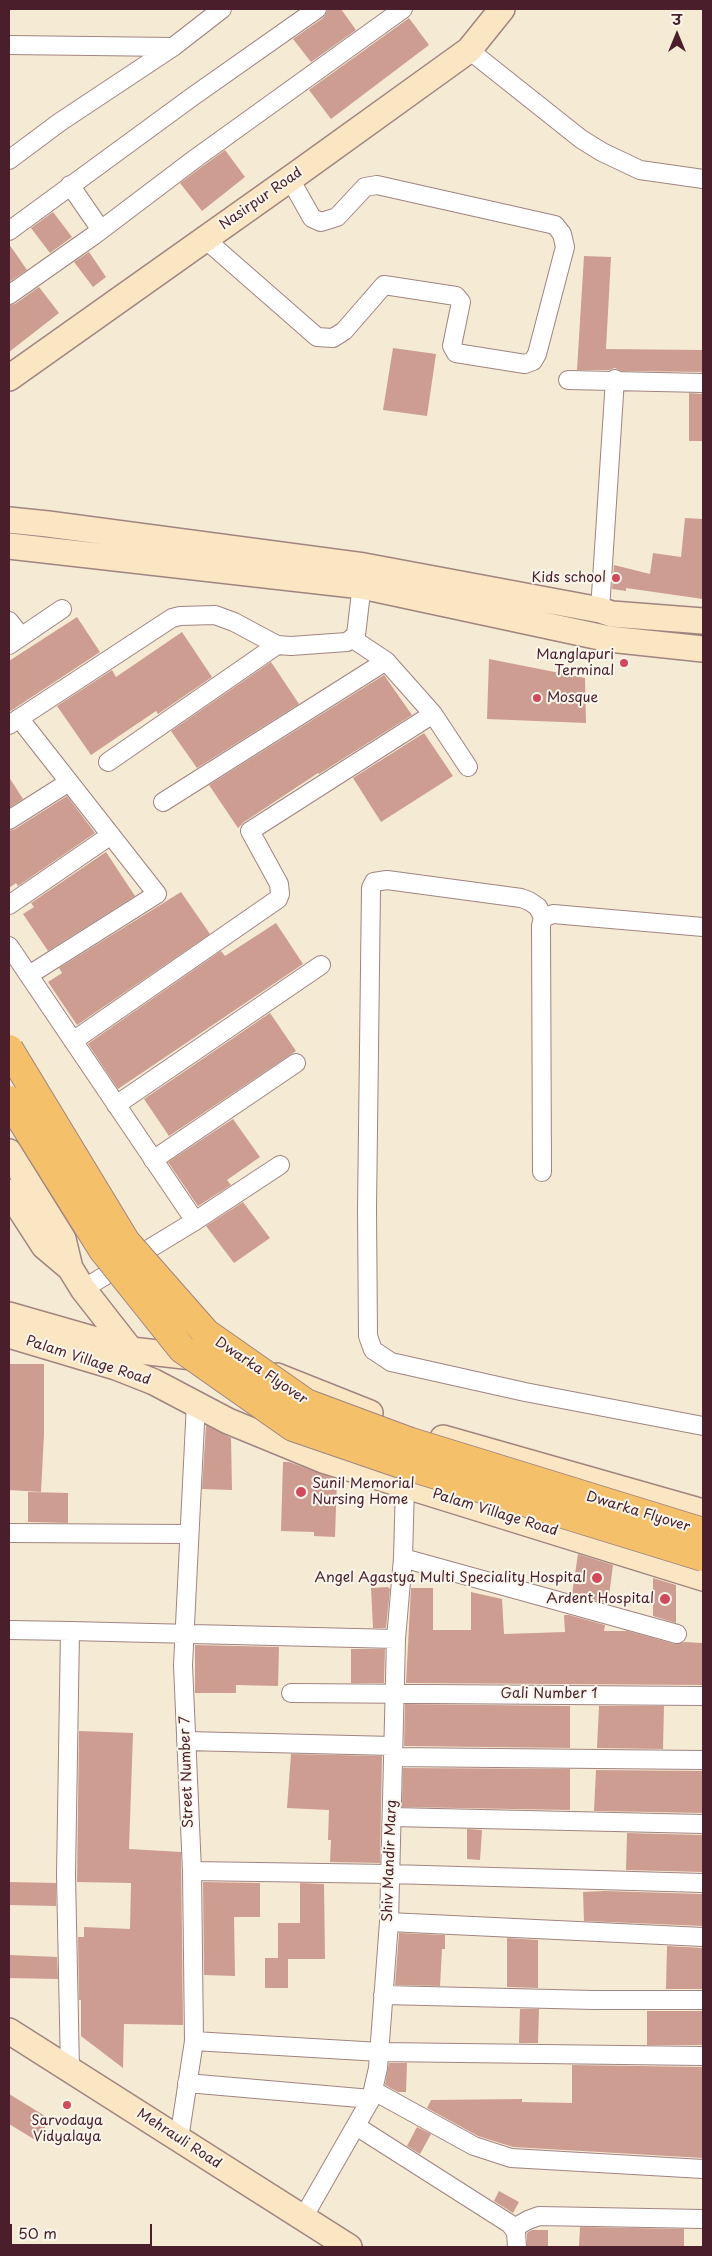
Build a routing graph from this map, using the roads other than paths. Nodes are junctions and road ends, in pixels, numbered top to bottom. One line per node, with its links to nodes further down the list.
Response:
1 (222, 9): 6 (street)
2 (317, 9): 11 (street)
3 (403, 9): 12 (street)
4 (502, 9): 7 (street, Nasirpur Road)
5 (9, 45): 6 (street)
6 (172, 47): 8 (street)
7 (469, 50): 9 (street, Nasirpur Road); 10 (street)
8 (13, 153)
9 (290, 179): 14 (street, Nasirpur Road); 14 (street)
10 (703, 179)
11 (70, 185): 12 (street); 13 (street)
12 (101, 230): 15 (street)
13 (9, 231)
14 (205, 239): 16 (street, Nasirpur Road)
15 (9, 295)
16 (9, 378)
17 (615, 379): 18 (street); 19 (street); 25 (street)
18 (568, 380)
19 (703, 383)
20 (9, 520): 22 (street)
21 (9, 546): 22 (street)
22 (142, 548): 23 (street)
23 (363, 576): 25 (street); 28 (street); 31 (street)
24 (62, 609): 29 (street)
25 (600, 610): 27 (street)
26 (9, 621): 29 (street)
27 (703, 621)
28 (352, 639): 30 (street); 32 (street)
29 (15, 641)
30 (277, 645): 34 (street); 35 (street)
31 (703, 649)
32 (386, 661): 33 (street); 38 (street)
33 (433, 714): 36 (street); 47 (street)
34 (14, 721): 37 (street)
35 (108, 762)
36 (468, 767)
37 (69, 782): 39 (street); 40 (street)
38 (162, 802)
39 (9, 820)
40 (111, 835): 41 (street); 46 (street)
41 (9, 905)
42 (543, 918): 43 (street); 55 (street); 65 (street)
43 (703, 927)
44 (9, 946): 46 (street)
45 (321, 965): 51 (street)
46 (29, 975): 47 (street)
47 (73, 1040): 51 (street)
48 (9, 1049): 68 (main road, Dwarka Flyover, bridge)
49 (296, 1063): 53 (street)
50 (9, 1100): 72 (main road, Dwarka Flyover, bridge)
51 (116, 1105): 53 (street)
52 (9, 1152): 58 (street)
53 (153, 1160): 57 (street)
54 (280, 1164): 57 (street)
55 (542, 1172)
56 (9, 1192): 58 (street)
57 (195, 1222): 59 (street)
58 (70, 1268): 59 (street)
59 (83, 1289): 62 (street)
60 (9, 1315): 62 (street, Palam Village Road)
61 (9, 1335): 63 (street, Palam Village Road)
62 (131, 1350): 63 (street); 67 (street, Palam Village Road)
63 (154, 1382): 64 (street, Palam Village Road)
64 (196, 1403): 66 (street, Palam Village Road); 70 (street, Street Number 7)
65 (703, 1426)
66 (405, 1485): 71 (street, Shiv Mandir Marg); 73 (street, Palam Village Road)
67 (703, 1512)
68 (703, 1532)
69 (9, 1533): 70 (street)
70 (190, 1534): 76 (street, Street Number 7)
71 (403, 1558): 77 (street); 78 (street, Shiv Mandir Marg)
72 (703, 1558)
73 (703, 1578)
74 (9, 1630): 75 (street)
75 (70, 1631): 76 (street); 98 (street)
76 (185, 1633): 78 (street); 82 (street, Street Number 7)
77 (677, 1634)
78 (396, 1639): 80 (street, Shiv Mandir Marg)
79 (291, 1693): 80 (street, Gali Number 1)
80 (395, 1694): 81 (street, Gali Number 1); 83 (street, Shiv Mandir Marg)
81 (703, 1696)
82 (186, 1741): 83 (street); 87 (street, Street Number 7)
83 (393, 1752): 84 (street); 85 (street, Shiv Mandir Marg)
84 (703, 1760)
85 (392, 1817): 86 (street); 88 (street, Shiv Mandir Marg)
86 (703, 1824)
87 (192, 1871): 88 (street); 95 (street, Street Number 7)
88 (390, 1874): 89 (street); 90 (street, Shiv Mandir Marg)
89 (703, 1883)
90 (389, 1922): 91 (street); 92 (street, Shiv Mandir Marg)
91 (703, 1937)
92 (383, 1995): 93 (street); 96 (street, Shiv Mandir Marg)
93 (703, 2000)
94 (9, 2031): 98 (street, Mehrauli Road)
95 (194, 2041): 96 (street); 99 (street, Street Number 7)
96 (380, 2052): 97 (street); 100 (street, Shiv Mandir Marg)
97 (703, 2056)
98 (70, 2070): 102 (street, Mehrauli Road)
99 (187, 2083): 100 (street); 102 (street, Street Number 7)
100 (372, 2095): 101 (street, Shiv Mandir Marg); 103 (street)
101 (356, 2126): 104 (street, Shiv Mandir Marg); 106 (street)
102 (179, 2140): 104 (street, Mehrauli Road)
103 (703, 2169)
104 (303, 2218): 107 (street, Mehrauli Road)
105 (703, 2219): 106 (street)
106 (514, 2228): 108 (street)
107 (349, 2247)
108 (518, 2247)

